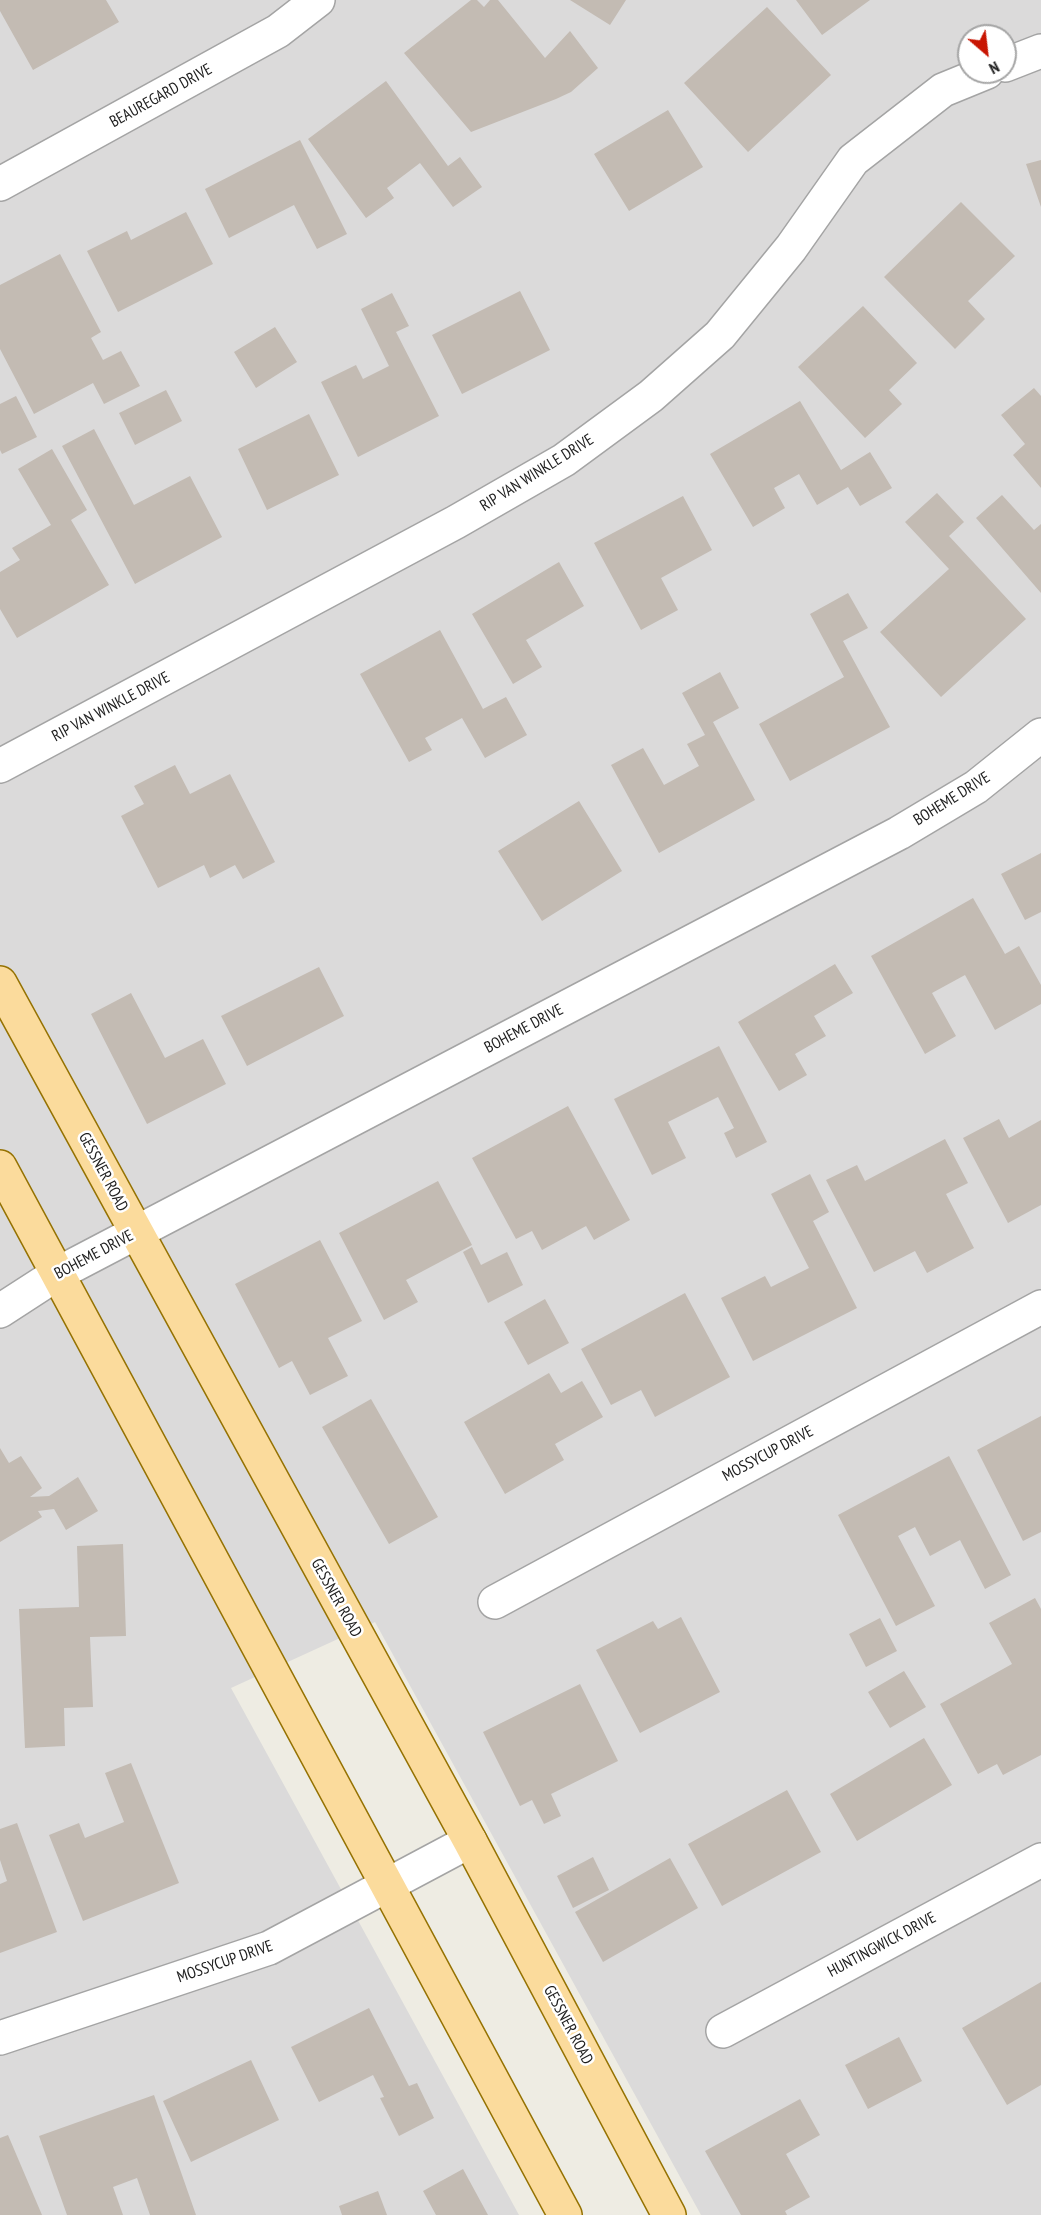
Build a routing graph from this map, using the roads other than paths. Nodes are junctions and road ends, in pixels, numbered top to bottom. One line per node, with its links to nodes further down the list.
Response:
1 (318, 0): 5 (street, BEAUREGARD DRIVE)
2 (1041, 51): 3 (street)
3 (1017, 60)
4 (958, 84): 7 (street, RIP VAN WINKLE DRIVE)
5 (0, 184)
6 (1041, 735): 10 (street, BOHEME DRIVE)
7 (0, 766)
8 (0, 983): 10 (main road, GESSNER ROAD)
9 (0, 1167): 11 (main road)
10 (136, 1233): 11 (street, BOHEME DRIVE); 15 (main road, GESSNER ROAD)
11 (57, 1274): 13 (street, BOHEME DRIVE); 17 (main road)
12 (1041, 1307): 14 (street, MOSSYCUP DRIVE)
13 (0, 1311)
14 (495, 1602)
15 (470, 1841): 17 (street, MOSSYCUP DRIVE); 21 (main road, GESSNER ROAD)
16 (1041, 1860): 18 (street, HUNTINGWICK DRIVE)
17 (387, 1886): 19 (street, MOSSYCUP DRIVE); 20 (main road)
18 (723, 2031)
19 (0, 2038)
20 (565, 2215)
21 (669, 2215)

